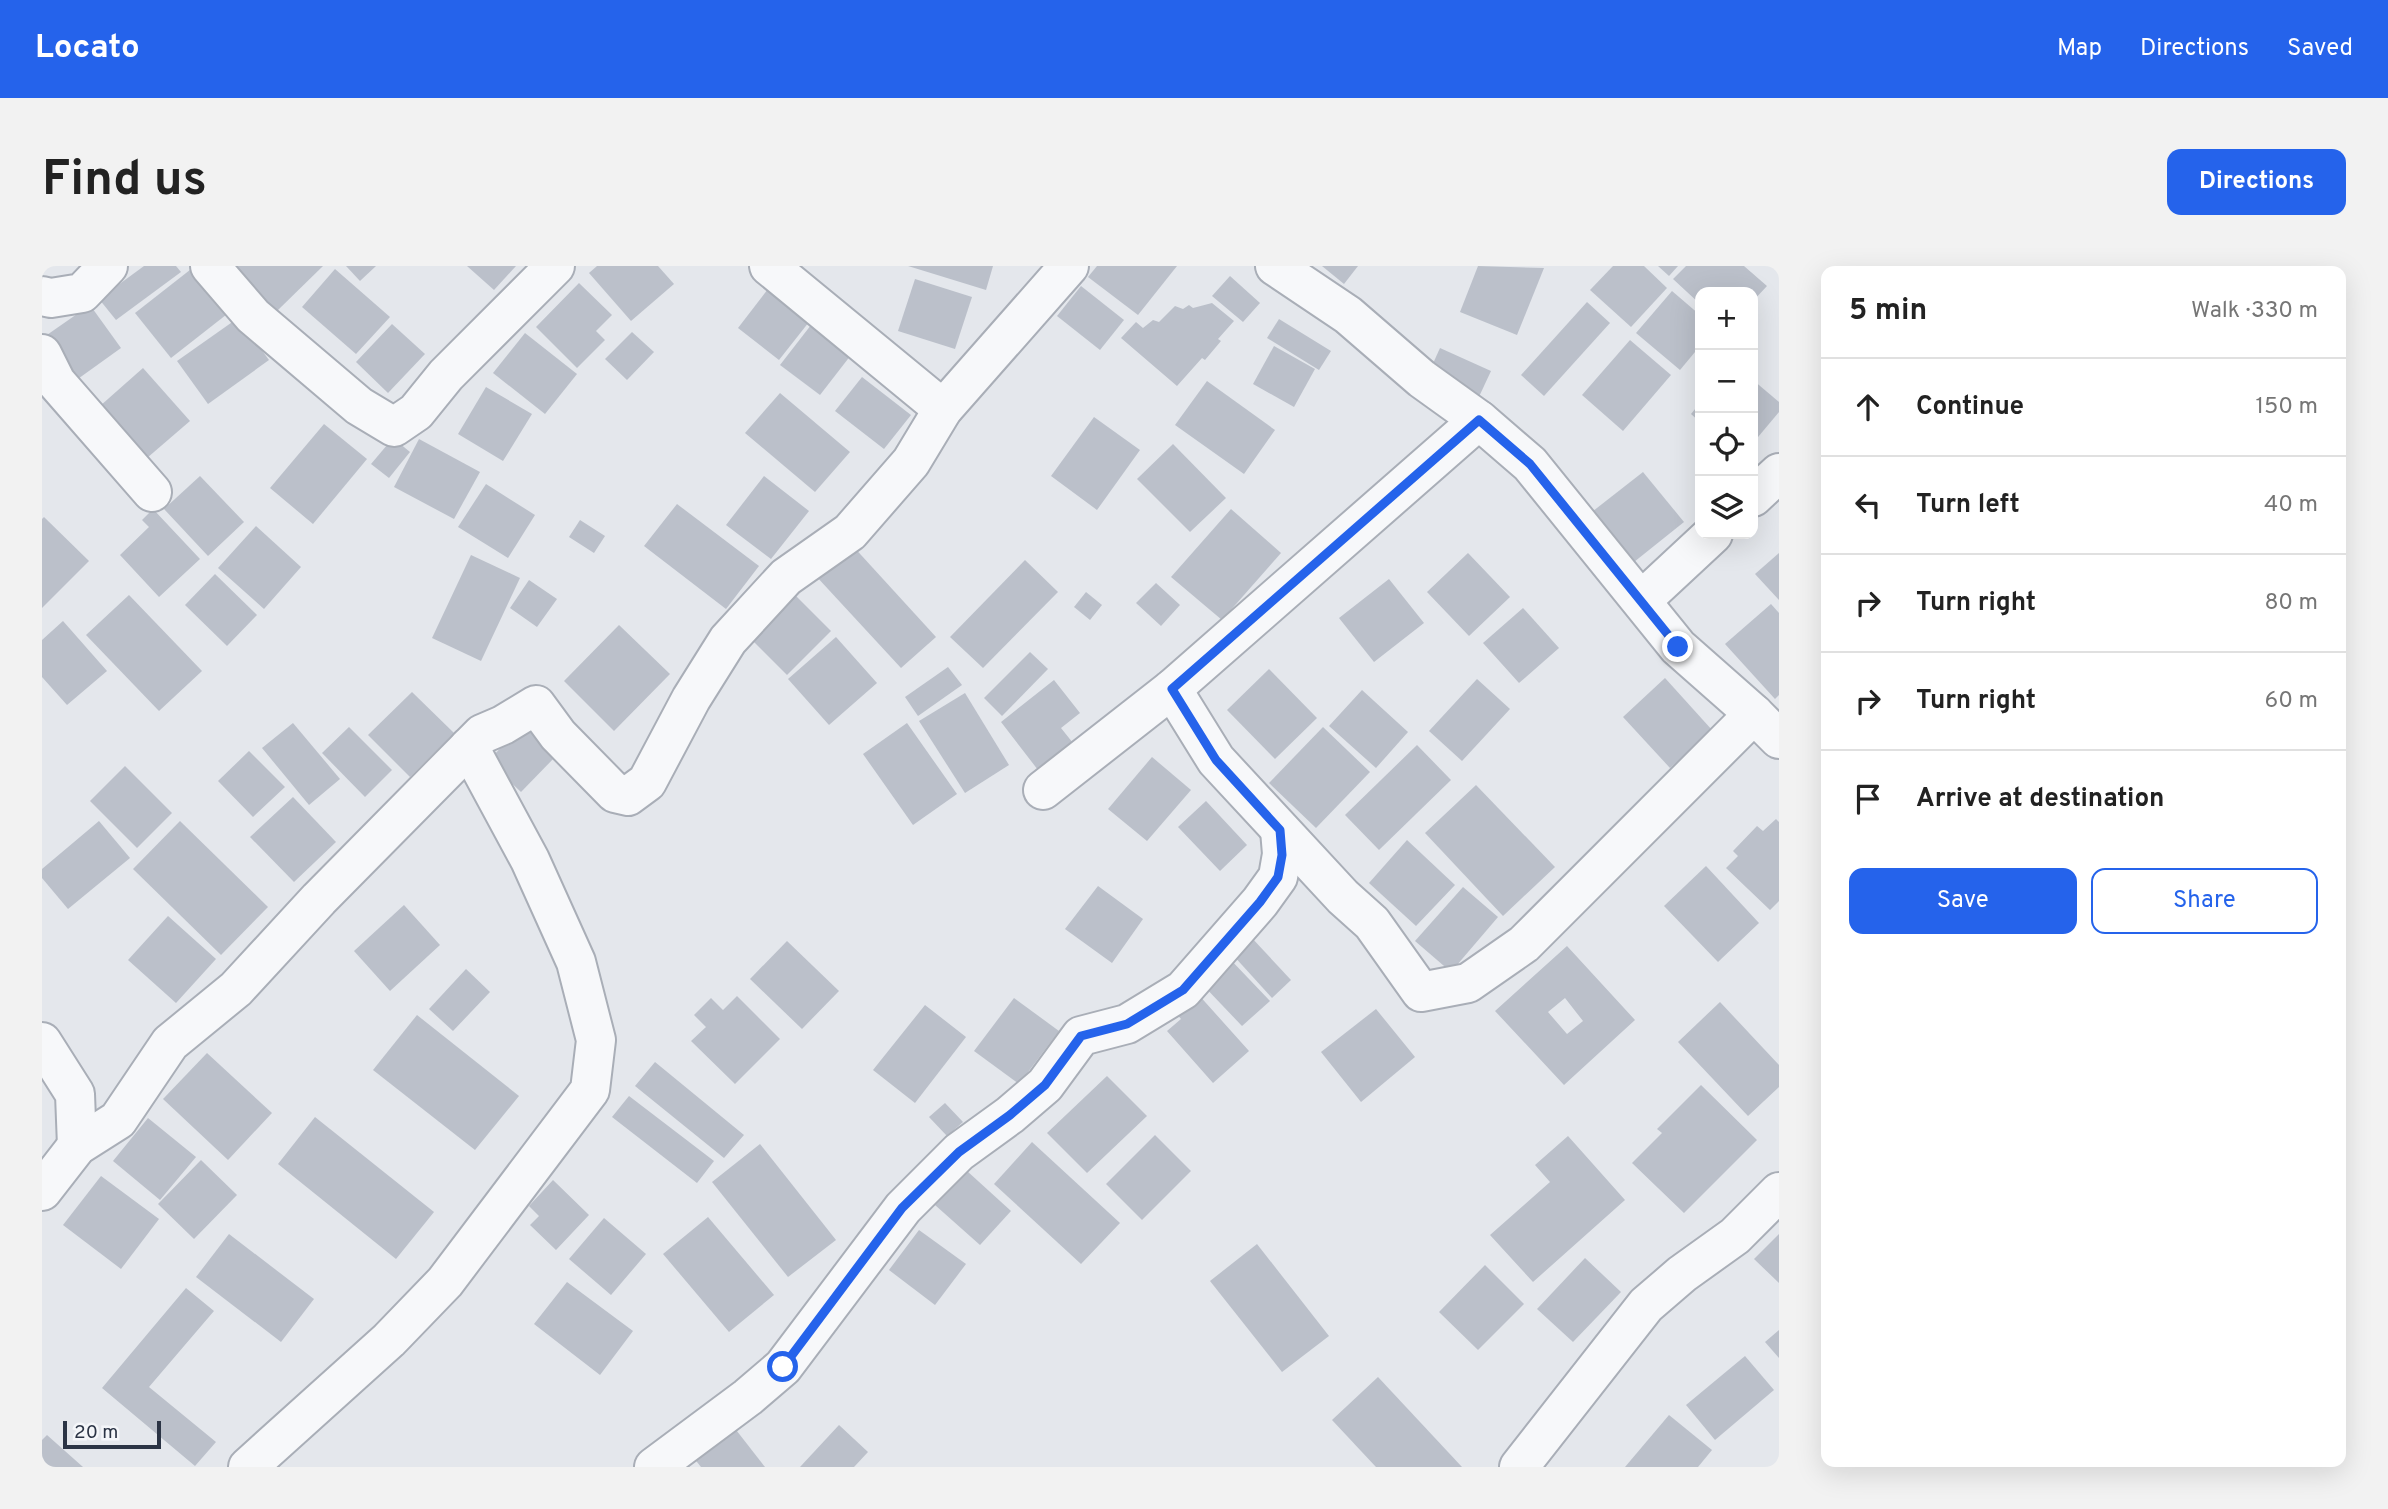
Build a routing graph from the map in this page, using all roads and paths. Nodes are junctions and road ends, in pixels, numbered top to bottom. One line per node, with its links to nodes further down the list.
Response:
1 (108, 266): 7 (street)
2 (210, 266): 3 (street)
3 (555, 266)
4 (769, 266): 9 (street)
5 (1069, 266): 9 (street)
6 (1275, 266): 10 (street)
7 (42, 296)
8 (42, 354): 12 (street)
9 (943, 410): 18 (street)
10 (1479, 420): 15 (street); 16 (street)
11 (1779, 473): 13 (street)
12 (152, 492)
13 (1758, 492)
14 (1708, 539): 15 (street)
15 (1642, 600): 17 (street)
16 (1172, 689): 19 (street); 20 (street)
17 (1767, 727): 20 (street)
18 (469, 747): 22 (street); 25 (street)
19 (1043, 790)
20 (1280, 830): 26 (street)
21 (42, 1042): 22 (street)
22 (77, 1146): 23 (street)
23 (42, 1191)
24 (1779, 1192): 27 (street)
25 (248, 1467)
26 (654, 1467)
27 (1520, 1467)

